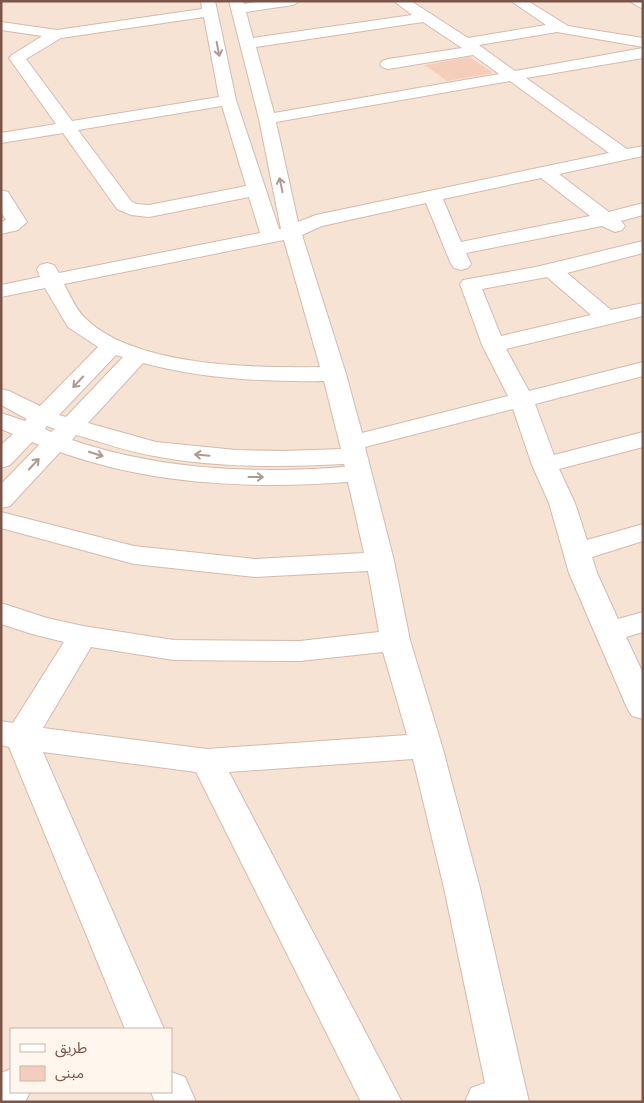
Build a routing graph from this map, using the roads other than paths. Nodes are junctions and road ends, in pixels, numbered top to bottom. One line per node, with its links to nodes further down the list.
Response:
1 (293, 1): 5 (street)
2 (401, 1): 8 (street)
3 (518, 1): 11 (street)
4 (636, 1): 6 (street)
5 (237, 5): 14 (street)
6 (643, 5)
7 (209, 7): 12 (street); 24 (street, one-way to 24)
8 (426, 17): 10 (street); 15 (street)
9 (1, 26): 12 (street)
10 (366, 26): 14 (street); 19 (street)
11 (562, 28): 13 (street); 15 (street); 20 (street)
12 (56, 34): 17 (street)
13 (643, 43)
14 (246, 44): 25 (street)
15 (470, 46): 19 (street); 22 (street)
16 (643, 53): 18 (street)
17 (9, 57): 26 (street)
18 (618, 58): 20 (street); 21 (street)
19 (388, 64): 23 (street)
20 (566, 67): 22 (street)
21 (634, 68)
22 (513, 76): 23 (street); 29 (street)
23 (402, 96): 25 (street)
24 (228, 100): 26 (street); 31 (street)
25 (267, 119): 36 (street, one-way to 25)
26 (67, 127): 27 (street); 31 (street)
27 (1, 138)
28 (643, 151): 29 (street)
29 (624, 155): 30 (street)
30 (544, 172): 33 (street); 35 (street)
31 (255, 190): 36 (street)
32 (1, 196): 37 (street)
33 (432, 196): 36 (street); 38 (street)
34 (643, 209): 35 (street)
35 (606, 219): 38 (street); 39 (street)
36 (287, 227): 40 (street); 50 (street)
37 (1, 228)
38 (454, 249): 42 (street)
39 (551, 270): 42 (street); 45 (street)
40 (50, 275): 41 (street); 43 (street); 47 (street)
41 (1, 278)
42 (470, 284): 46 (street)
43 (1, 291)
44 (643, 309): 45 (street)
45 (606, 317): 46 (street)
46 (493, 345): 52 (street)
47 (111, 347): 48 (street); 54 (street, one-way to 54)
48 (138, 355): 50 (street); 55 (street)
49 (643, 369): 52 (street)
50 (334, 374): 57 (street)
51 (1, 396): 54 (street)
52 (522, 400): 57 (street); 59 (street)
53 (1, 420): 54 (street)
54 (37, 425): 55 (street); 58 (street)
55 (64, 434): 57 (street); 60 (street, one-way to 55)
56 (643, 439): 59 (street)
57 (356, 458): 64 (street)
58 (1, 460)
59 (545, 465): 63 (street)
60 (1, 500)
61 (1, 520): 64 (street)
62 (643, 532): 63 (street)
63 (577, 552): 67 (street)
64 (380, 562): 69 (street)
65 (1, 613): 68 (street)
66 (643, 622): 67 (street)
67 (610, 632): 70 (street)
68 (83, 636): 69 (street); 71 (street)
69 (395, 640): 72 (street)
70 (643, 708)
71 (11, 735): 73 (street); 74 (street)
72 (426, 746): 73 (street); 75 (street)
73 (207, 761): 76 (street)
74 (144, 1028)
75 (501, 1099)
76 (382, 1102)

